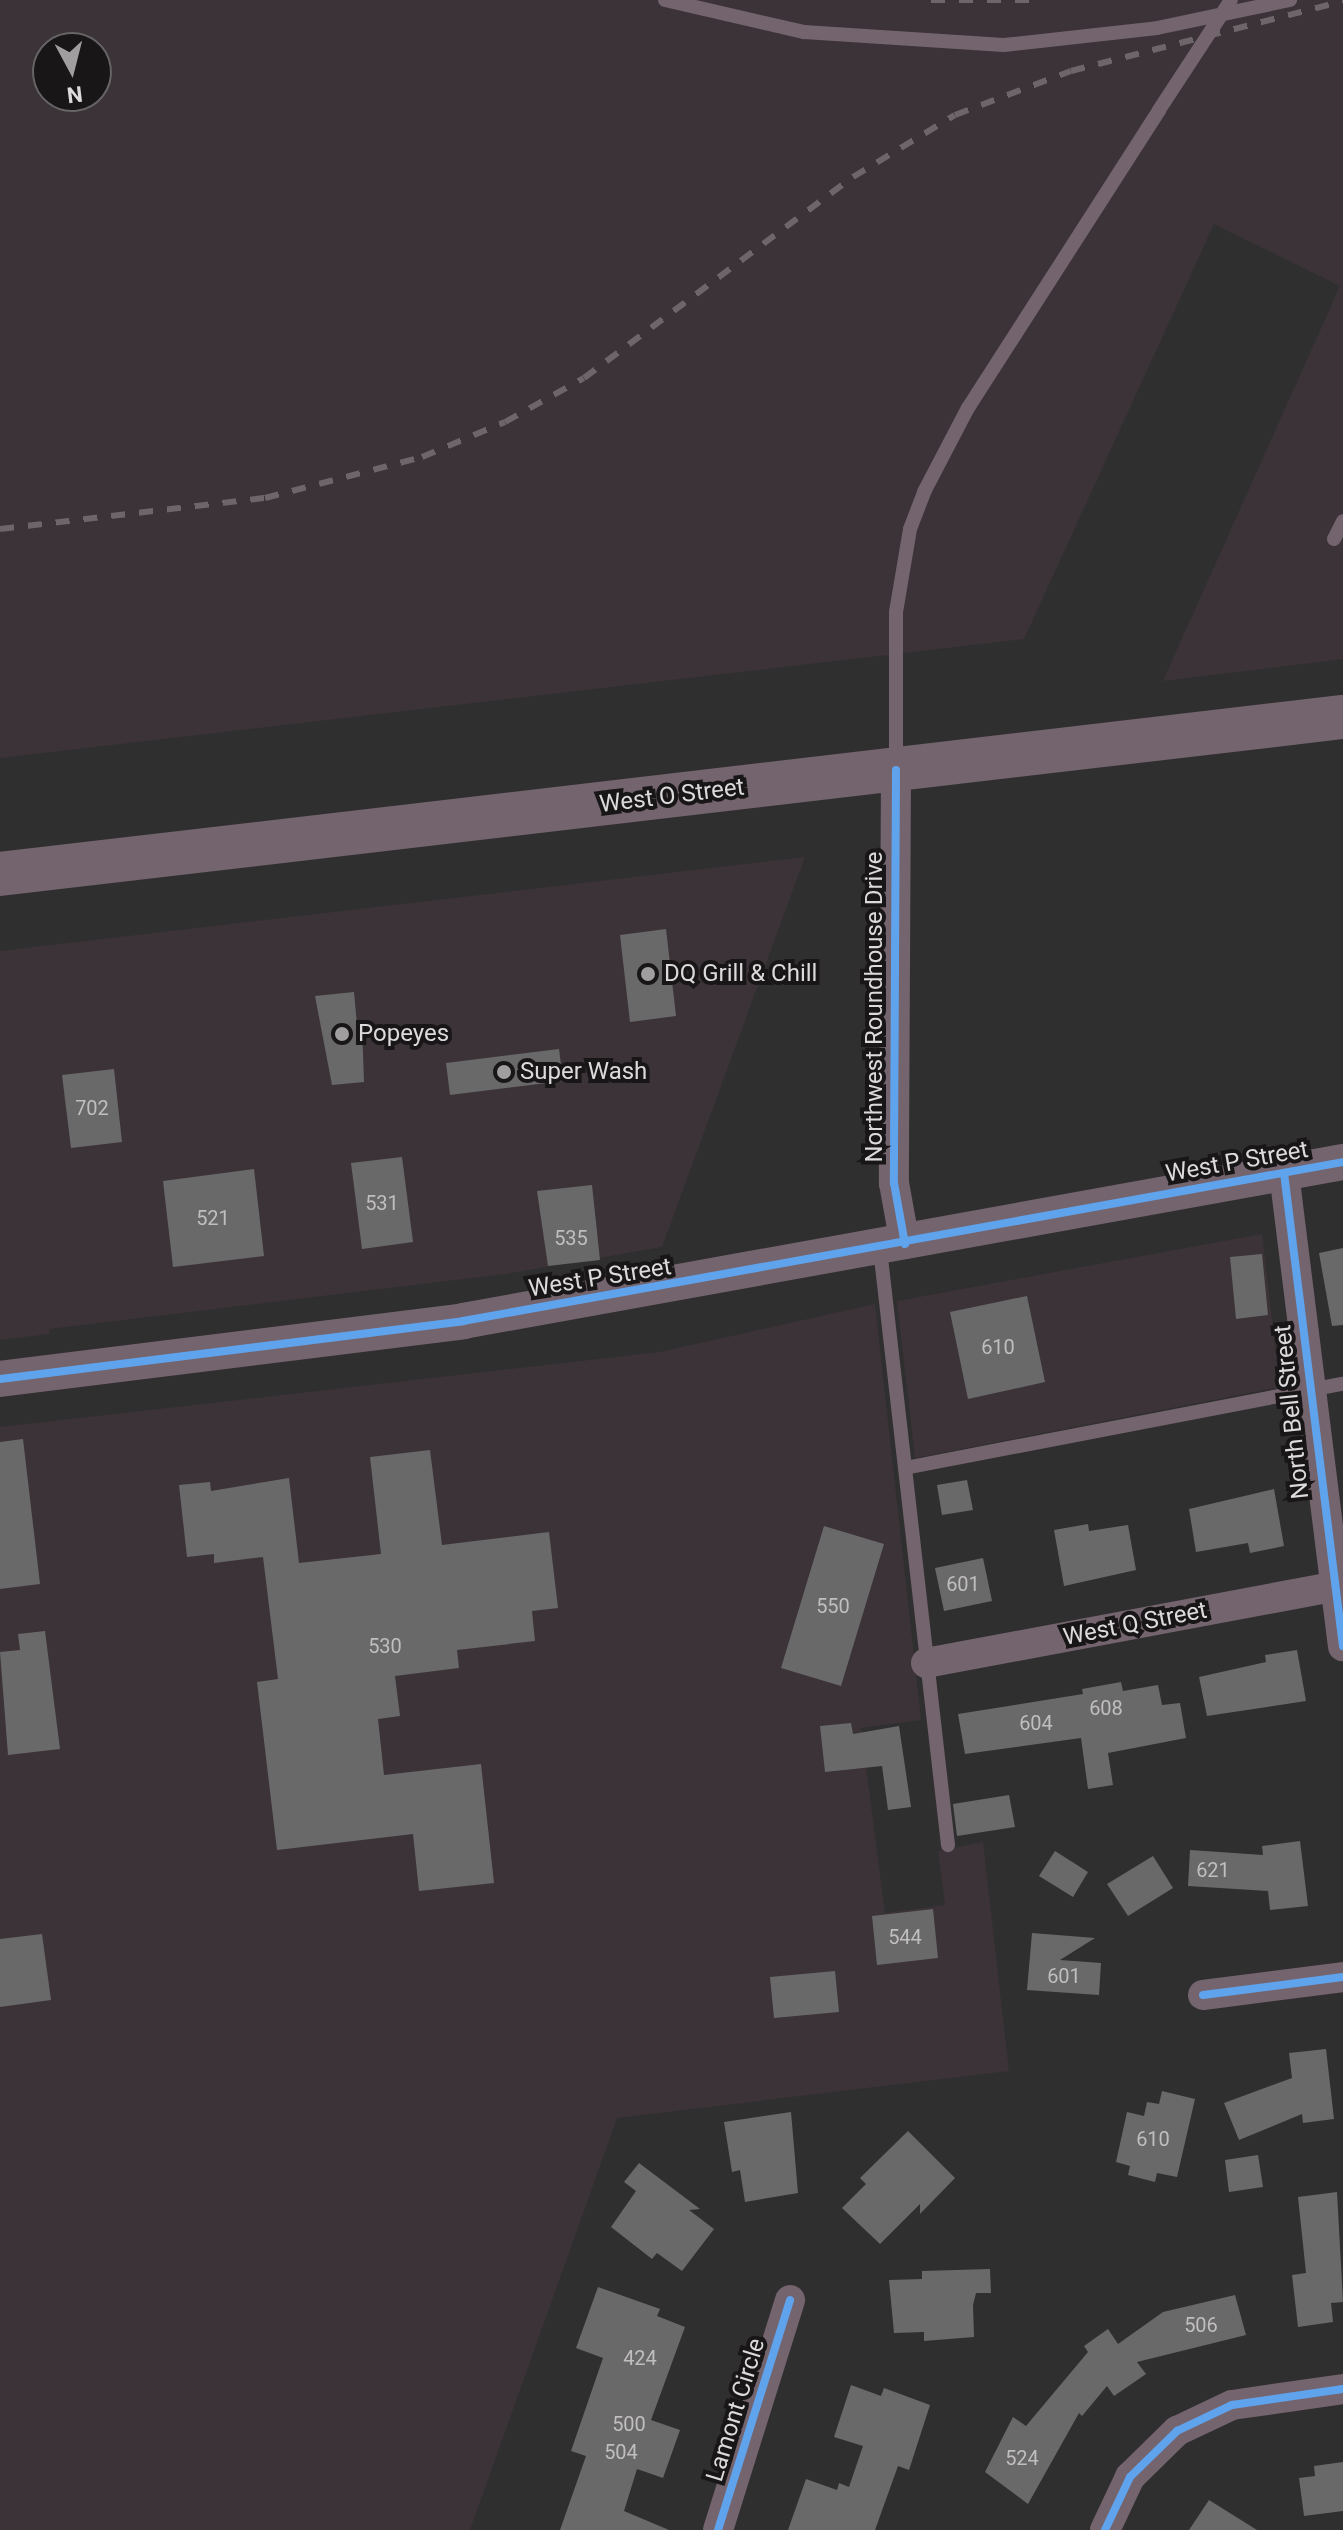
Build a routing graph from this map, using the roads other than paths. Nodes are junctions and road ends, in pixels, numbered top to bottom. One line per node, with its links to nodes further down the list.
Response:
1 (665, 0): 3 (lane)
2 (1231, 0): 7 (lane, bridge)
3 (1290, 0)
4 (1343, 521): 5 (lane)
5 (1334, 539)
6 (1343, 717): 7 (main road, West O Street)
7 (896, 770): 8 (main road, West O Street); 11 (street, Northwest Roundhouse Drive)
8 (0, 874)
9 (1343, 1162): 10 (street, West P Street)
10 (1284, 1173): 11 (street, West P Street); 14 (street, North Bell Street)
11 (893, 1246): 12 (street, West P Street); 15 (lane)
12 (0, 1379)
13 (1343, 1384): 14 (lane)
14 (1309, 1389): 15 (lane); 16 (street, North Bell Street)
15 (905, 1468): 18 (lane)
16 (1338, 1586): 17 (street, North Bell Street); 18 (street, West Q Street)
17 (1343, 1646)
18 (926, 1663): 19 (lane)
19 (948, 1845)
20 (1343, 1977): 21 (street)
21 (1203, 1995)
22 (790, 2300): 24 (street, Lamont Circle)
23 (1343, 2389): 25 (street)
24 (718, 2530)
25 (1105, 2530)

